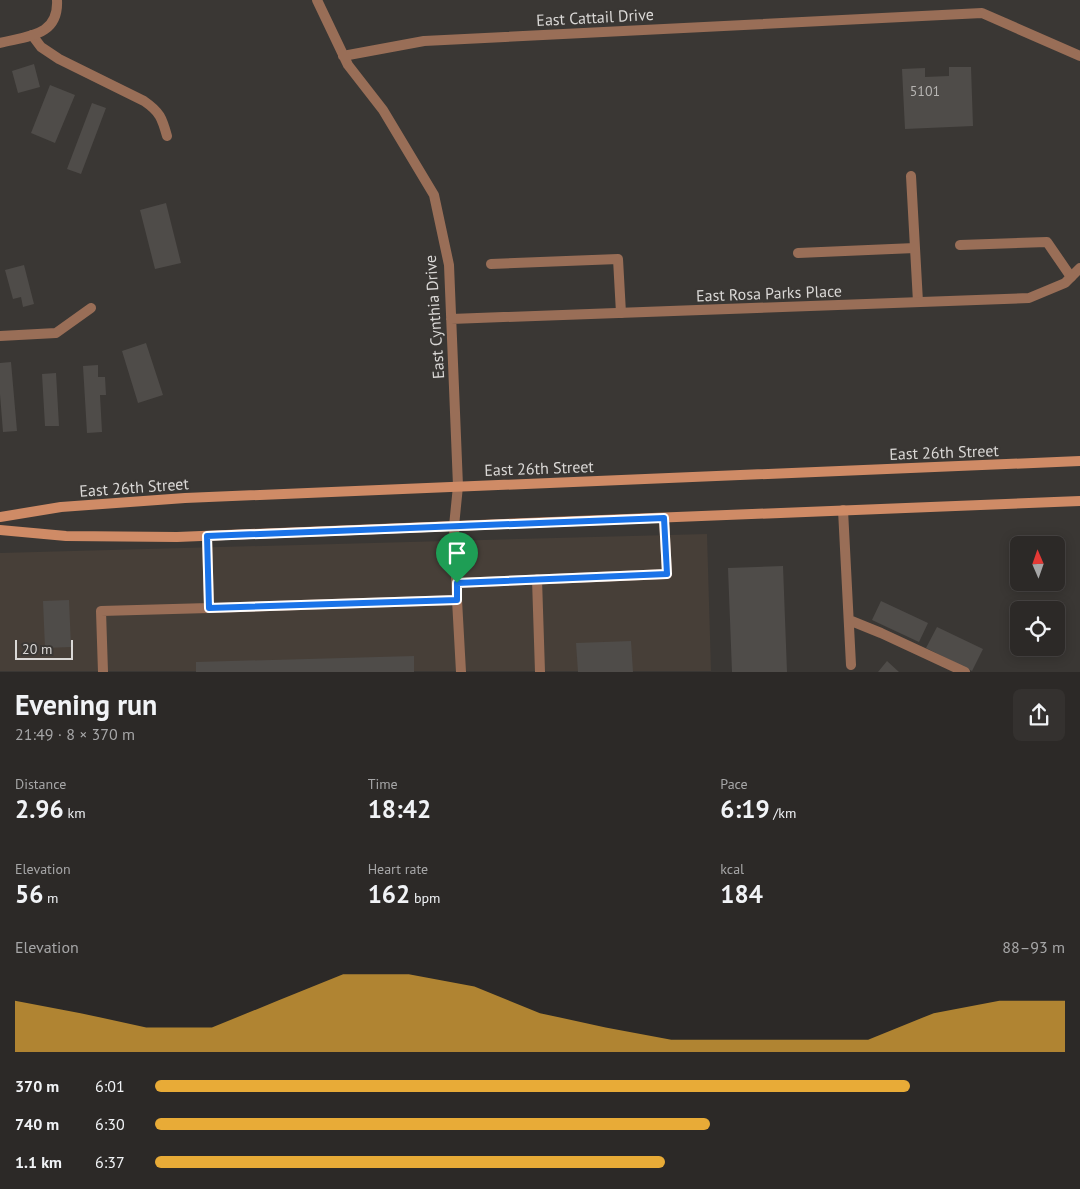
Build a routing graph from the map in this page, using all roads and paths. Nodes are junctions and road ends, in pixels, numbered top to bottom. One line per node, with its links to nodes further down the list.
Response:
1 (57, 0): 3 (street)
2 (317, 0): 5 (street, East Cynthia Drive)
3 (32, 35): 4 (street); 7 (street)
4 (0, 43)
5 (343, 56): 6 (street, East Cattail Drive); 18 (street, East Cynthia Drive)
6 (1080, 56)
7 (167, 136)
8 (911, 176): 10 (street)
9 (960, 245): 14 (street)
10 (915, 248): 11 (street); 15 (street)
11 (798, 253)
12 (491, 264): 17 (street)
13 (1080, 268): 14 (street, East Rosa Parks Place)
14 (1071, 277): 15 (street, East Rosa Parks Place)
15 (918, 302): 17 (street, East Rosa Parks Place)
16 (91, 308): 19 (street)
17 (621, 313): 18 (street, East Rosa Parks Place)
18 (451, 319): 21 (street, East Cynthia Drive)
19 (0, 336)
20 (1080, 461): 21 (main road, East 26th Street)
21 (458, 486): 24 (main road, East 26th Street); 26 (street, East Cynthia Drive)
22 (1080, 501): 23 (main road)
23 (844, 510): 25 (main road); 33 (street)
24 (0, 517)
25 (664, 518): 26 (main road); 29 (street)
26 (454, 526): 28 (main road); 30 (street, East Cynthia Drive)
27 (0, 530): 28 (main road)
28 (207, 536): 32 (street)
29 (537, 579): 30 (street); 37 (street)
30 (457, 583): 31 (street, East Cynthia Drive)
31 (457, 600): 32 (street); 36 (street, East Cynthia Drive)
32 (209, 608): 35 (street)
33 (849, 620): 34 (street); 38 (street)
34 (851, 665)
35 (103, 672)
36 (460, 672)
37 (540, 672)
38 (965, 672)

